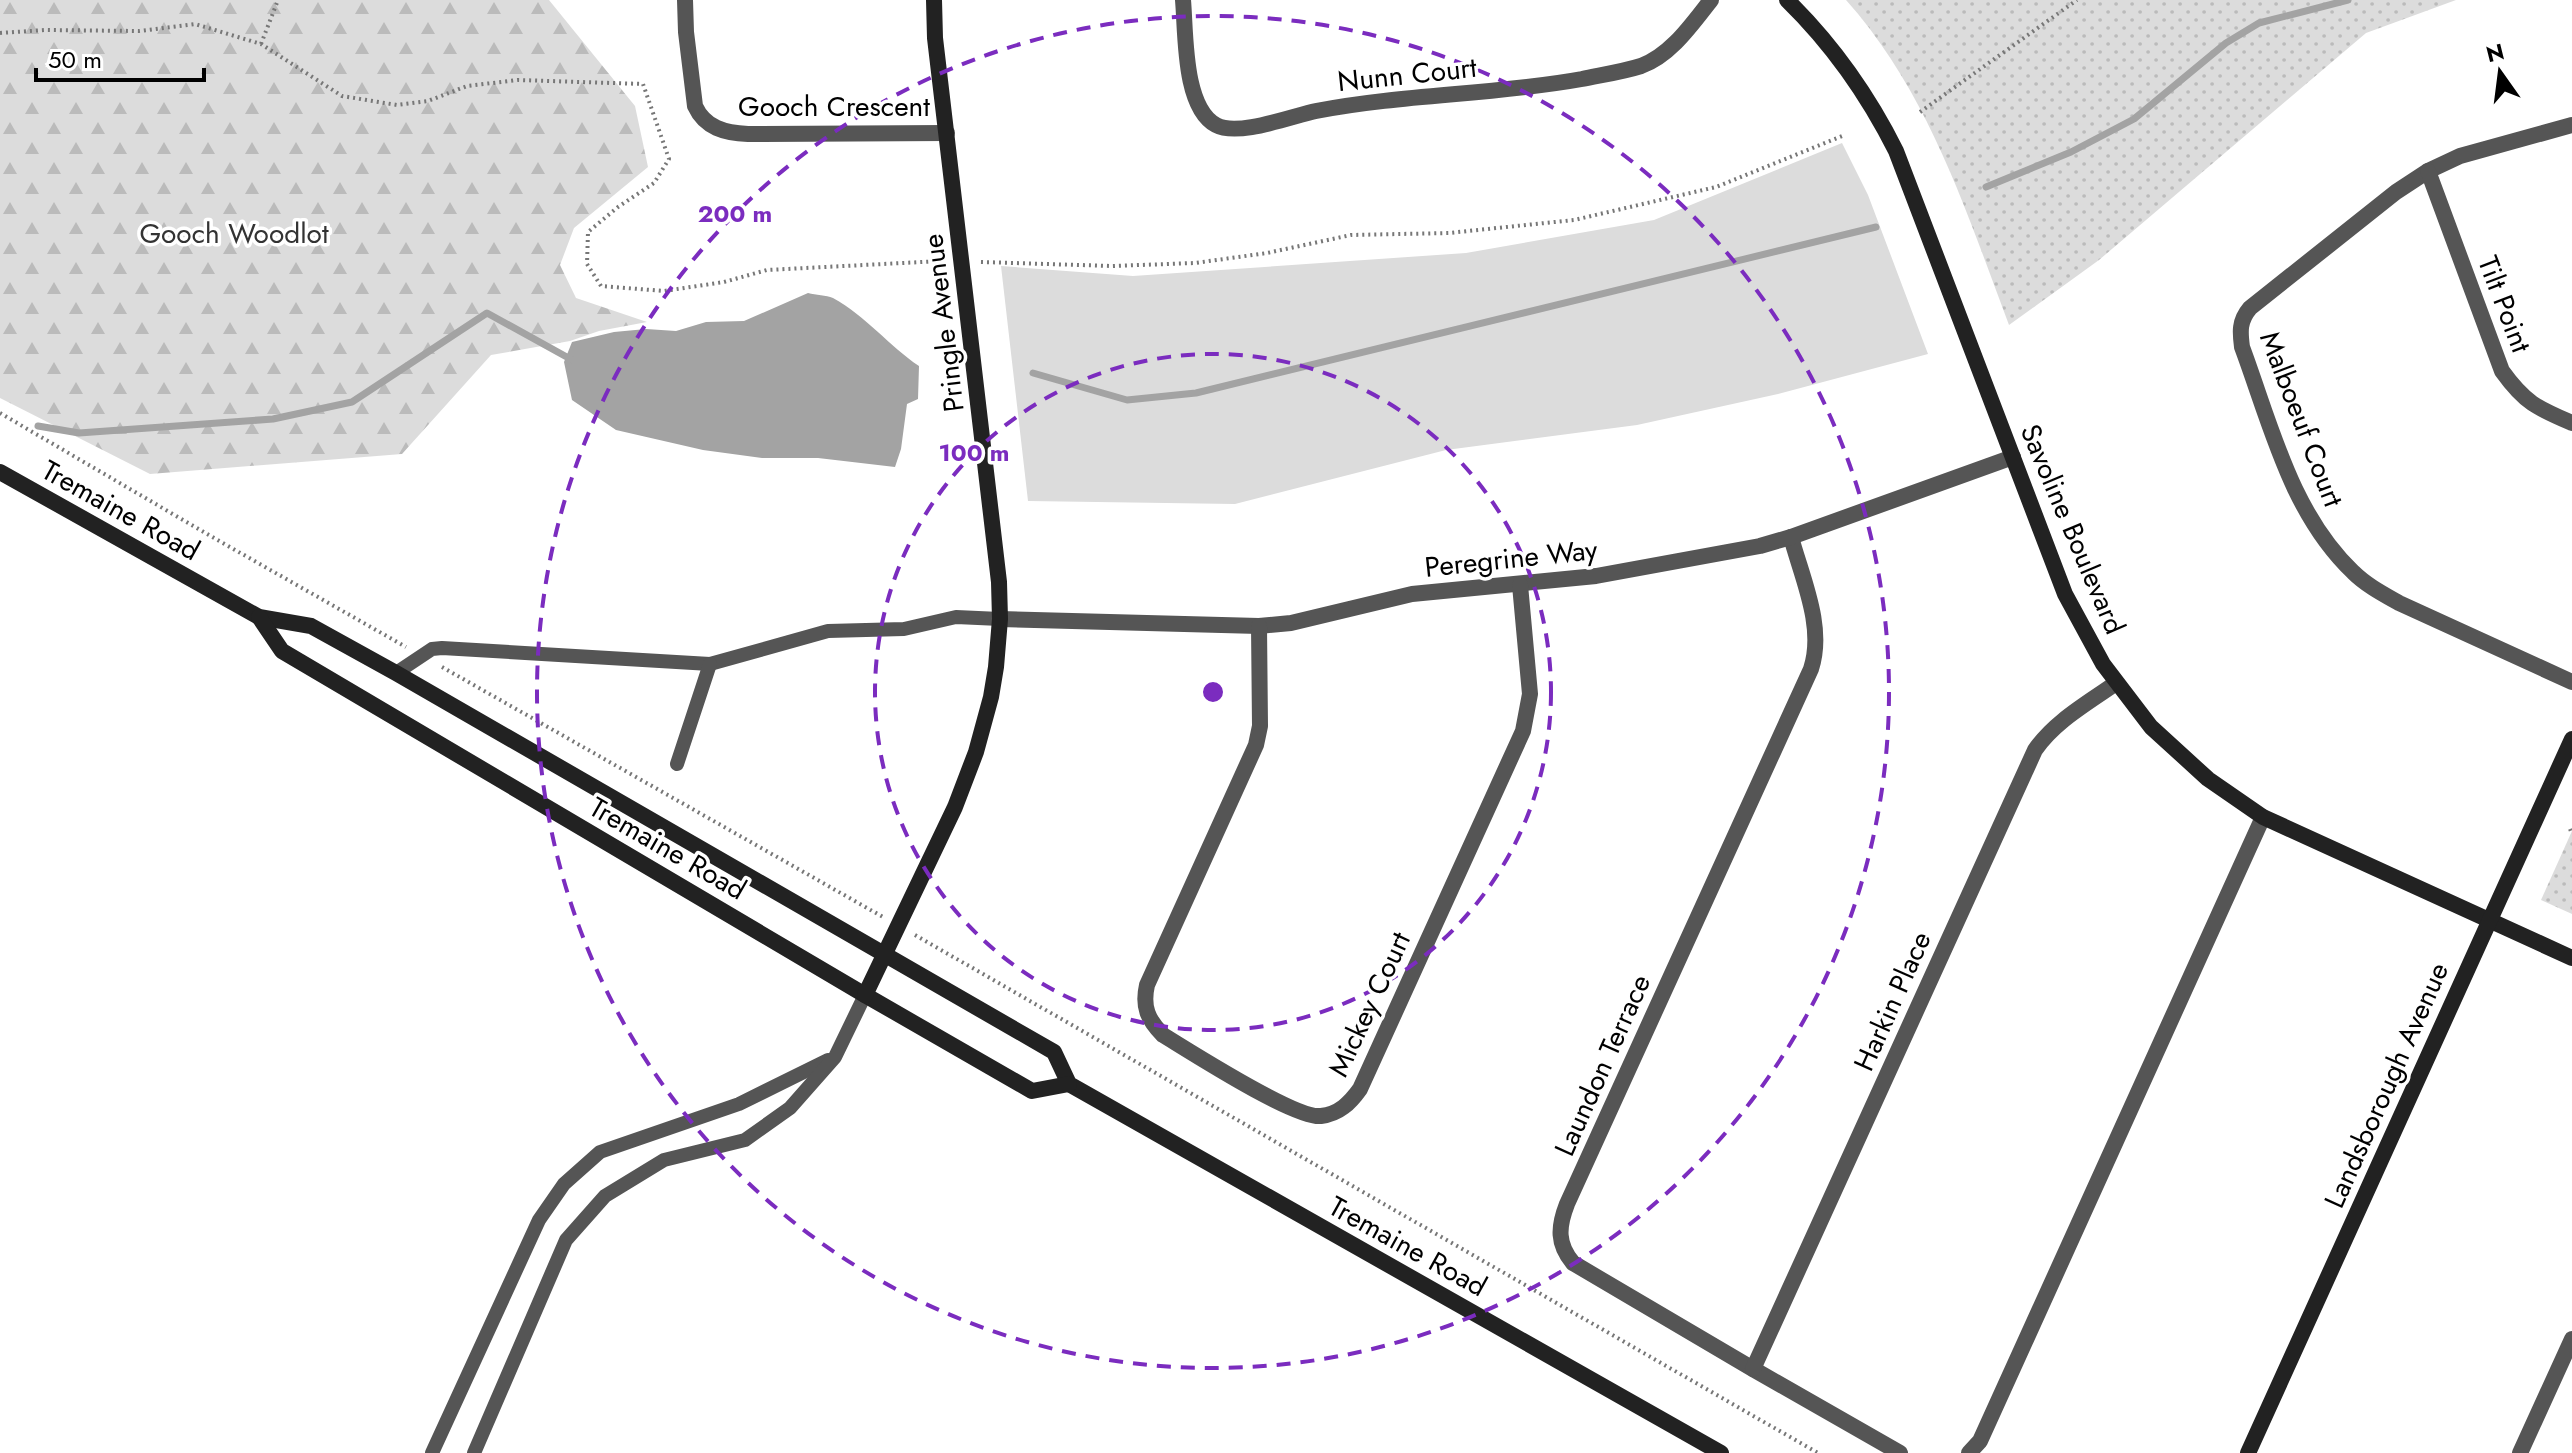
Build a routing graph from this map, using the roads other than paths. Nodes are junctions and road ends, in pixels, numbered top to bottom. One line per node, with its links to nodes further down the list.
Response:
1 (685, 0): 7 (street, Gooch Crescent)
2 (934, 0): 7 (street, Pringle Avenue)
3 (1183, 0): 4 (street, Nunn Court)
4 (1711, 0)
5 (1787, 0): 10 (street, Savoline Boulevard)
6 (2572, 125): 8 (street, Malboeuf Court)
7 (947, 133): 15 (street, Pringle Avenue)
8 (2428, 171): 9 (street, Tilt Point); 19 (street, Malboeuf Court)
9 (2572, 423)
10 (2013, 457): 12 (street, Peregrine Way); 20 (street, Savoline Boulevard)
11 (0, 472): 14 (street, Tremaine Road)
12 (1791, 537): 13 (street, Peregrine Way); 31 (street, Laundon Terrace)
13 (1520, 585): 16 (street, Peregrine Way); 16 (street, Mickey Court)
14 (259, 617): 18 (street, Tremaine Road); 27 (street, Tremaine Road)
15 (1000, 619): 16 (street, Peregrine Way); 17 (lane); 25 (street, Pringle Avenue)
16 (1259, 626)
17 (710, 664): 18 (lane); 22 (lane)
18 (396, 673): 25 (street, Tremaine Road)
19 (2572, 682)
20 (2116, 683): 23 (street, Savoline Boulevard); 31 (street, Harkin Place)
21 (2572, 739): 24 (street, Landsborough Avenue)
22 (677, 764)
23 (2263, 817): 24 (street, Savoline Boulevard); 36 (street)
24 (2489, 922): 26 (street, Savoline Boulevard); 37 (street, Landsborough Avenue)
25 (885, 954): 27 (street, Pringle Avenue); 29 (street, Tremaine Road)
26 (2572, 958)
27 (865, 995): 28 (lane); 29 (street, Tremaine Road)
28 (835, 1057): 32 (lane); 33 (lane)
29 (1069, 1084): 34 (street, Tremaine Road)
30 (2572, 1339): 38 (street)
31 (1753, 1369): 35 (street, Laundon Terrace)
32 (432, 1453)
33 (474, 1453)
34 (1721, 1453)
35 (1900, 1453)
36 (1969, 1453)
37 (2248, 1453)
38 (2520, 1453)

